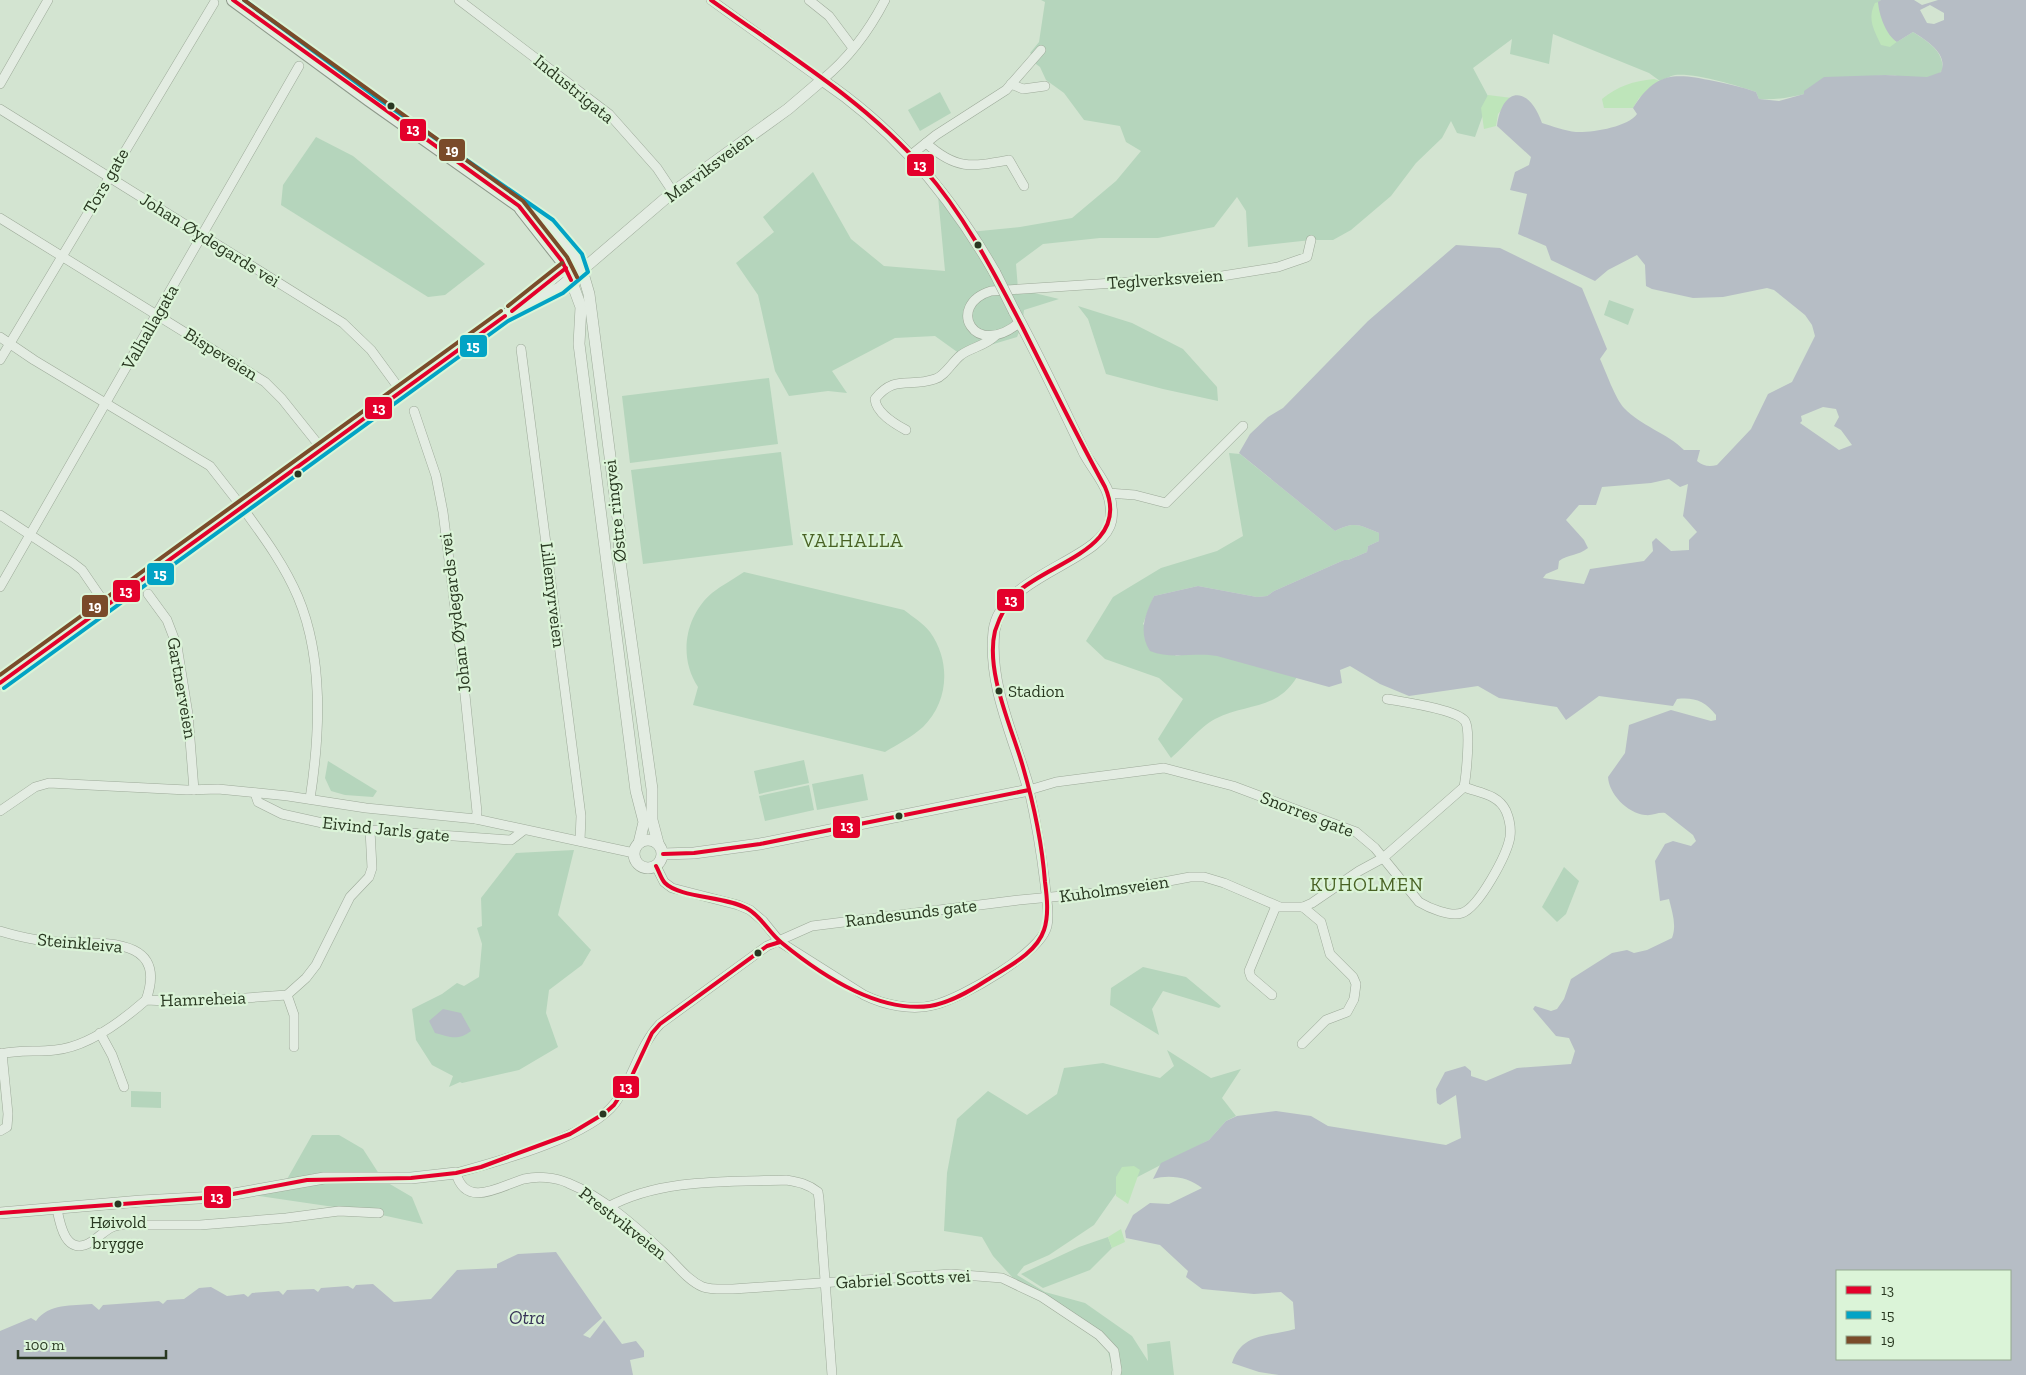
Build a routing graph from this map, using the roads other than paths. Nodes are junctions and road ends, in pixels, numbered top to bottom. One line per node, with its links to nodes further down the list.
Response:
1 (48, 0): 12 (street)
2 (233, 0): 21 (main road, Østre ringvei)
3 (459, 0): 20 (street, Industrigata)
4 (711, 0): 11 (street)
5 (809, 0): 8 (street)
6 (885, 0): 8 (street, Marviksveien)
7 (214, 3): 18 (street, Tors gate)
8 (853, 48): 11 (street, Marviksveien)
9 (1041, 50): 13 (street)
10 (299, 66): 23 (street, Valhallagata)
11 (822, 80): 17 (street); 20 (street, Marviksveien)
12 (0, 84)
13 (1011, 84): 14 (street); 16 (street)
14 (1045, 86)
15 (0, 109): 18 (street, Johan Øydegards vei)
16 (926, 143): 17 (street); 19 (street)
17 (911, 155): 31 (street, bridge)
18 (109, 177): 23 (street, Johan Øydegards vei); 25 (street, Tors gate)
19 (1024, 186)
20 (673, 192): 26 (street, Marviksveien)
21 (519, 206): 26 (main road, Østre ringvei); 27 (main road, Østre ringvei)
22 (0, 218): 25 (street, Bispeveien)
23 (202, 235): 30 (street, Valhallagata); 37 (street, Johan Øydegards vei)
24 (1311, 240): 32 (street, Teglverksveien)
25 (63, 255): 30 (street, Bispeveien); 34 (street, Tors gate)
26 (580, 264): 27 (main road, Marviksveien); 28 (main road, Marviksveien); 62 (street, Østre ringvei)
27 (566, 268): 28 (main road, Østre ringvei); 29 (main road, Marviksveien)
28 (571, 280): 29 (main road, Marviksveien); 63 (street, Østre ringvei)
29 (512, 312): 37 (main road, Marviksveien)
30 (156, 315): 38 (street, Valhallagata); 42 (street, Bispeveien)
31 (1020, 322): 32 (street); 43 (street)
32 (994, 336): 41 (street)
33 (0, 337): 34 (street)
34 (10, 344): 36 (street, Tors gate); 38 (street)
35 (521, 349): 61 (street, Lillemyrveien)
36 (0, 360)
37 (401, 391): 42 (main road, Marviksveien)
38 (106, 403): 44 (street); 46 (street, Valhallagata)
39 (414, 411): 58 (street, Johan Øydegards vei)
40 (1244, 426): 43 (street)
41 (906, 430)
42 (322, 449): 44 (main road, Marviksveien)
43 (1108, 493): 54 (street)
44 (238, 502): 49 (main road, Marviksveien); 56 (street)
45 (0, 515): 46 (street)
46 (30, 534): 47 (street, Valhallagata); 49 (street)
47 (0, 587)
48 (148, 594): 53 (street, Gartnerveien)
49 (106, 605): 50 (main road, Marviksveien)
50 (0, 683)
51 (1387, 699): 52 (street)
52 (1464, 788): 65 (street, Kuholmsveien); 65 (street)
53 (194, 790): 55 (street, Eivind Jarls gate); 57 (street, Eivind Jarls gate)
54 (1029, 790): 64 (street, Snorres gate); 65 (street, Snorres gate); 67 (street)
55 (255, 793): 56 (street, Eivind Jarls gate); 59 (street, Eivind Jarls gate)
56 (310, 799): 58 (street, Eivind Jarls gate)
57 (0, 811)
58 (476, 819): 60 (street, Eivind Jarls gate)
59 (370, 830): 60 (street, Eivind Jarls gate); 72 (street)
60 (524, 830): 61 (street, Eivind Jarls gate)
61 (580, 841): 63 (street, Eivind Jarls gate)
62 (658, 843): 63 (street); 64 (street)
63 (636, 848): 66 (street)
64 (663, 854): 66 (street)
65 (1383, 858): 69 (street, Kuholmsveien)
66 (656, 866): 71 (street, Kuholmsveien)
67 (1047, 898): 68 (street, Kuholmsveien); 71 (street, Randesunds gate); 71 (street, Kuholmsveien)
68 (1276, 906): 69 (street, Kuholmsveien); 73 (street)
69 (1303, 906): 76 (street)
70 (0, 931): 74 (street, Steinkleiva)
71 (780, 942): 81 (street)
72 (287, 995): 74 (street, Hamreheia); 77 (street)
73 (1272, 995)
74 (146, 1000): 75 (street, Hamreheia)
75 (100, 1033): 78 (street, Hamreheia); 79 (street)
76 (1302, 1044)
77 (294, 1047)
78 (1, 1053): 80 (street)
79 (124, 1087)
80 (0, 1131)
81 (456, 1174): 82 (street, Prestvikveien); 83 (street)
82 (608, 1207): 86 (street); 87 (street, Prestvikveien)
83 (57, 1208): 84 (street); 85 (street)
84 (0, 1213)
85 (379, 1213)
86 (824, 1283): 87 (street, Gabriel Scotts vei); 88 (street); 89 (street, Gabriel Scotts vei)
87 (704, 1287)
88 (832, 1375)
89 (1116, 1375)

